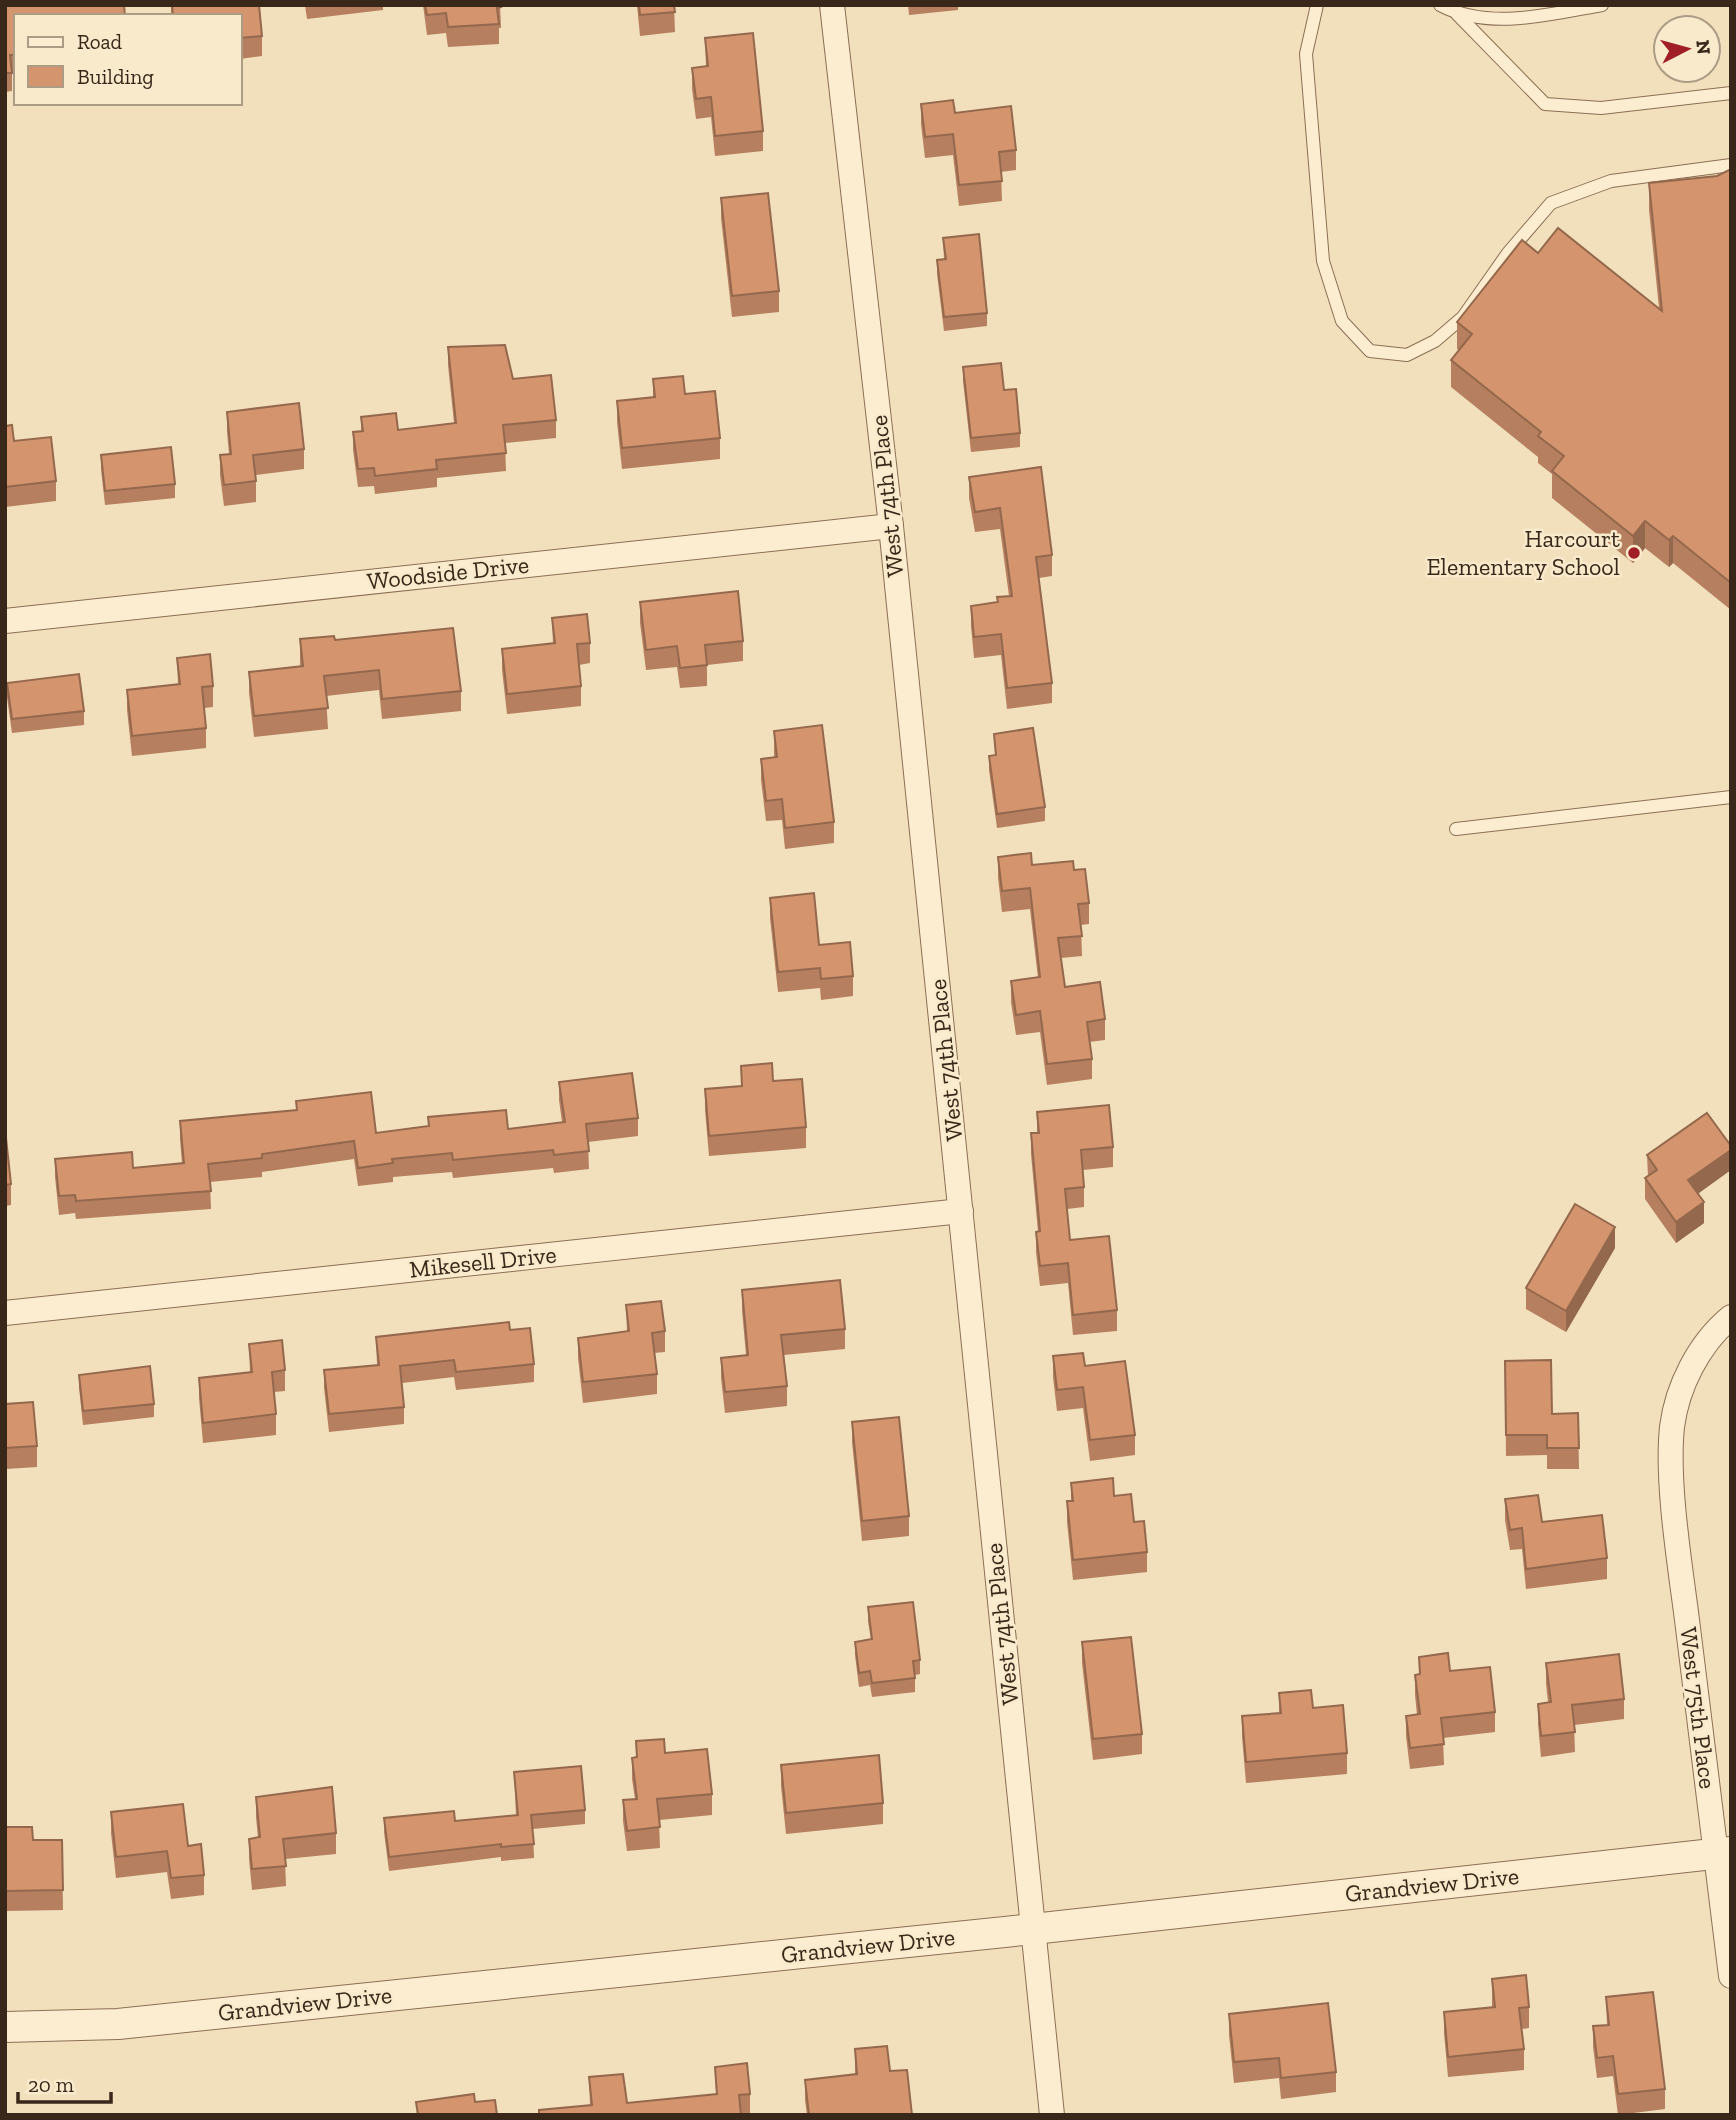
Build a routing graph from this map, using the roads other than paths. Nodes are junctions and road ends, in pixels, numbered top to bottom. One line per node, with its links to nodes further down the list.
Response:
1 (832, 5): 8 (street, West 74th Place)
2 (1317, 5): 7 (lane)
3 (1440, 5): 5 (lane)
4 (1602, 5): 5 (lane)
5 (1457, 14): 6 (lane)
6 (1731, 93)
7 (1731, 166)
8 (891, 526): 9 (street, Woodside Drive); 12 (street, West 74th Place)
9 (5, 621)
10 (1731, 797): 11 (lane)
11 (1456, 829)
12 (961, 1211): 13 (street, Mikesell Drive); 16 (street, West 74th Place)
13 (5, 1313)
14 (1731, 1317): 15 (street, West 75th Place)
15 (1723, 1853): 16 (street, Grandview Drive); 17 (street, West 75th Place)
16 (1032, 1929): 18 (street, Grandview Drive); 19 (street, West 74th Place)
17 (1731, 1976)
18 (5, 2027)
19 (1052, 2115)

